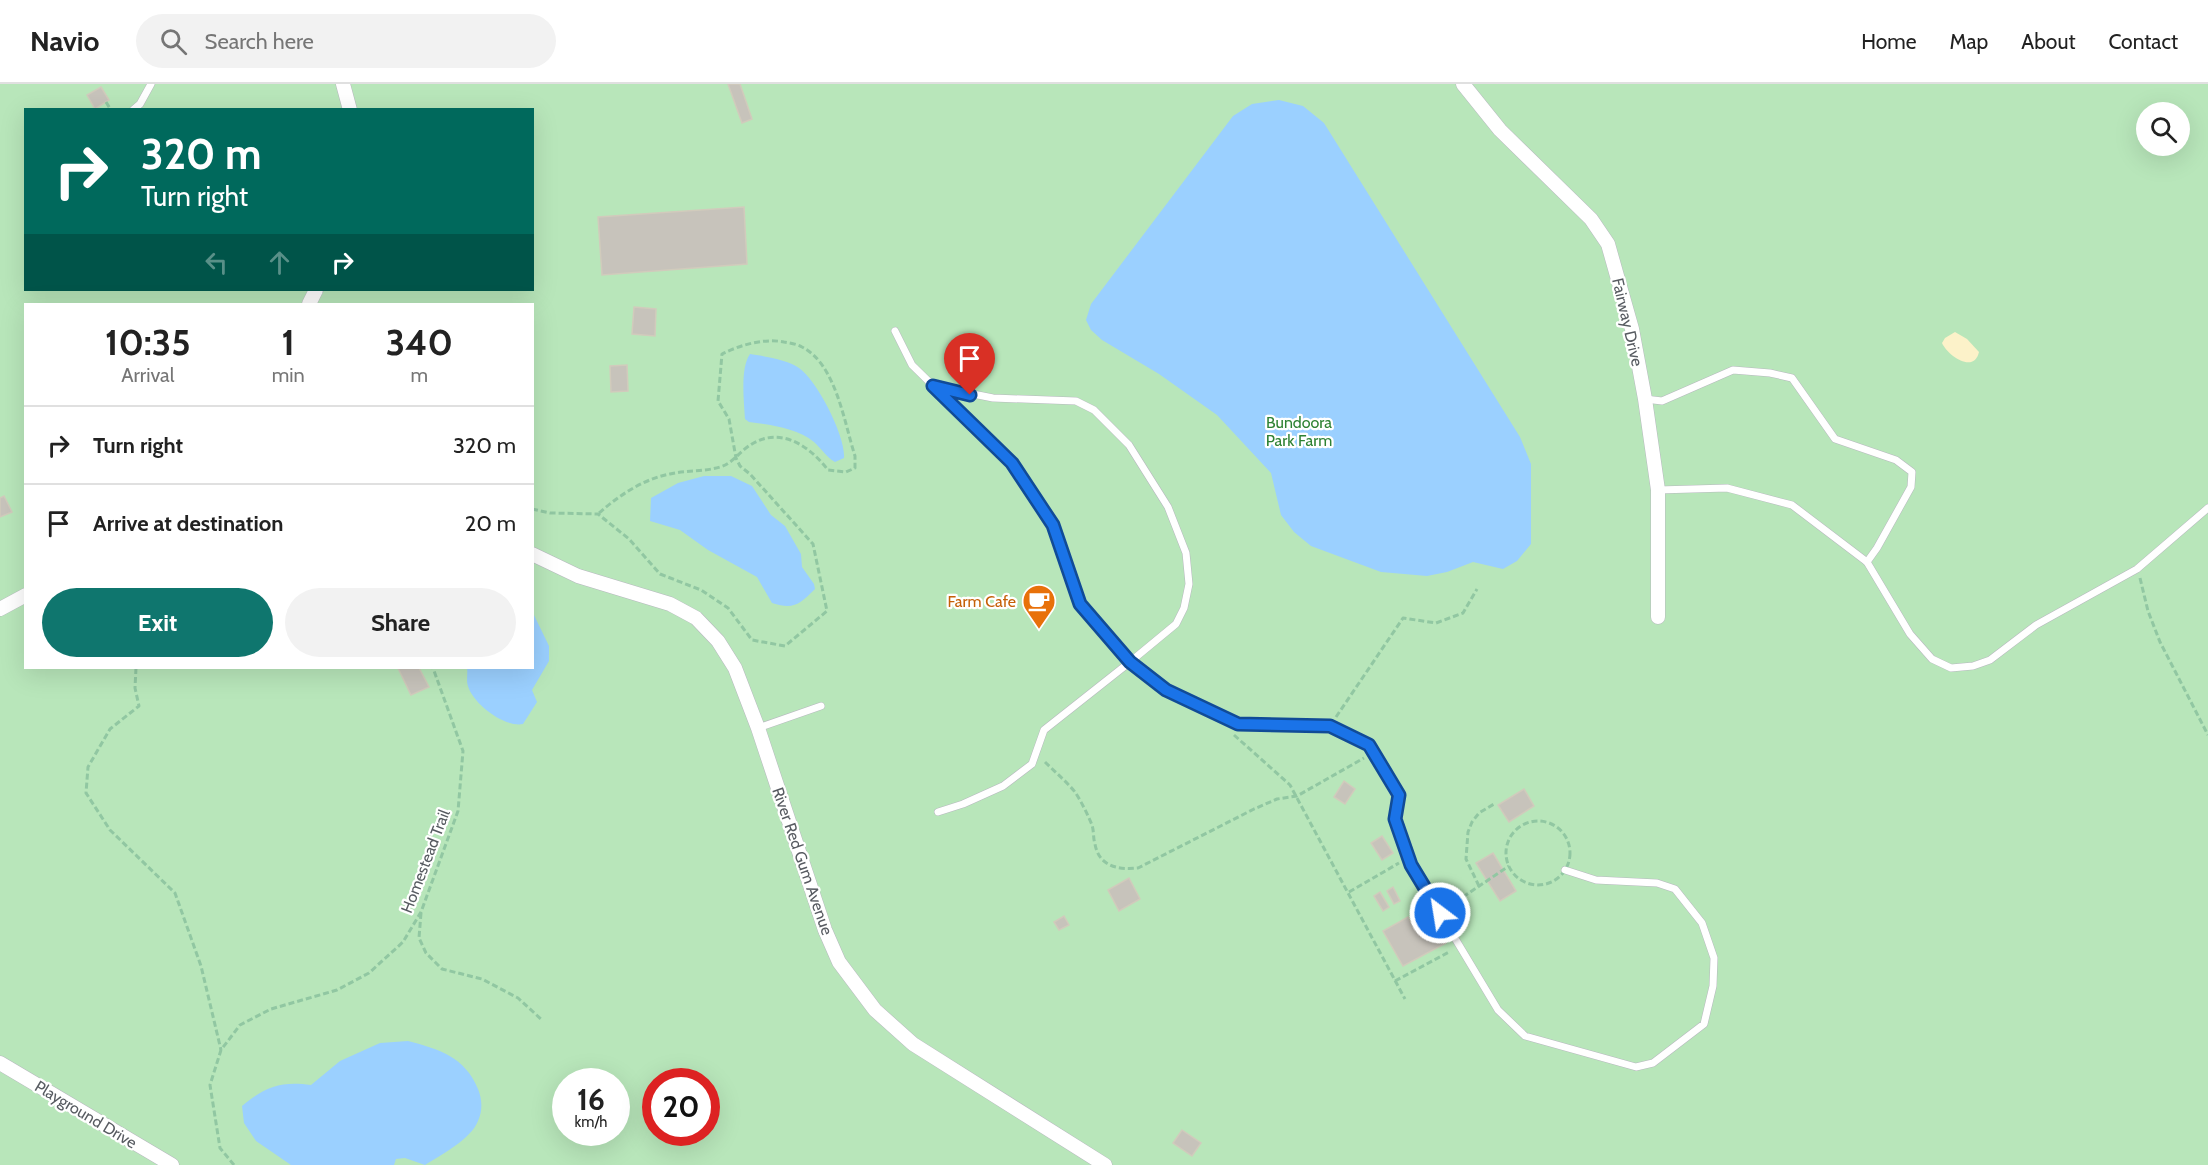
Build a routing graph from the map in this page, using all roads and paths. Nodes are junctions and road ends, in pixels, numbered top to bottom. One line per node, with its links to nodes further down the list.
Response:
1 (151, 84): 6 (lane)
2 (343, 84): 7 (street)
3 (1463, 84): 10 (street, Fairway Drive)
4 (106, 102): 5 (path)
5 (110, 108)
6 (135, 108)
7 (349, 108)
8 (895, 331): 9 (lane)
9 (933, 386): 23 (lane); 23 (lane)
10 (1645, 399): 12 (street, Fairway Drive); 17 (lane)
11 (736, 458): 11 (path); 15 (path); 15 (path)
12 (1658, 490): 17 (lane); 22 (street, Fairway Drive)
13 (2208, 508): 18 (lane)
14 (534, 509): 15 (path)
15 (598, 514)
16 (534, 555): 29 (street, River Red Gum Avenue)
17 (1867, 562): 18 (lane)
18 (2137, 570): 30 (path)
19 (1477, 589): 28 (path)
20 (24, 596): 21 (street)
21 (0, 609)
22 (1658, 617)
23 (1130, 662): 27 (lane); 31 (lane)
24 (136, 669): 47 (path)
25 (433, 669): 41 (path, Homestead Trail)
26 (821, 706): 29 (lane)
27 (1225, 717): 28 (lane); 33 (path)
28 (1330, 726): 32 (lane)
29 (758, 728): 51 (street, River Red Gum Avenue)
30 (2208, 735)
31 (1036, 752): 33 (path); 35 (lane)
32 (1374, 753): 33 (path); 36 (lane)
33 (1297, 796): 40 (path)
34 (1494, 804): 39 (path)
35 (938, 812)
36 (1408, 857): 40 (path); 42 (lane)
37 (1509, 866): 38 (path); 38 (path); 39 (path)
38 (1565, 870): 43 (lane)
39 (1479, 886): 42 (path)
40 (1349, 892): 44 (path)
41 (421, 912): 46 (path); 47 (path, Homestead Trail)
42 (1440, 913): 43 (lane)
43 (1460, 946): 44 (path)
44 (1395, 981): 45 (path)
45 (1405, 999)
46 (542, 1020)
47 (221, 1050): 50 (path, Homestead Trail)
48 (0, 1063): 49 (street, Playground Drive)
49 (172, 1165)
50 (234, 1165)
51 (1105, 1165)

